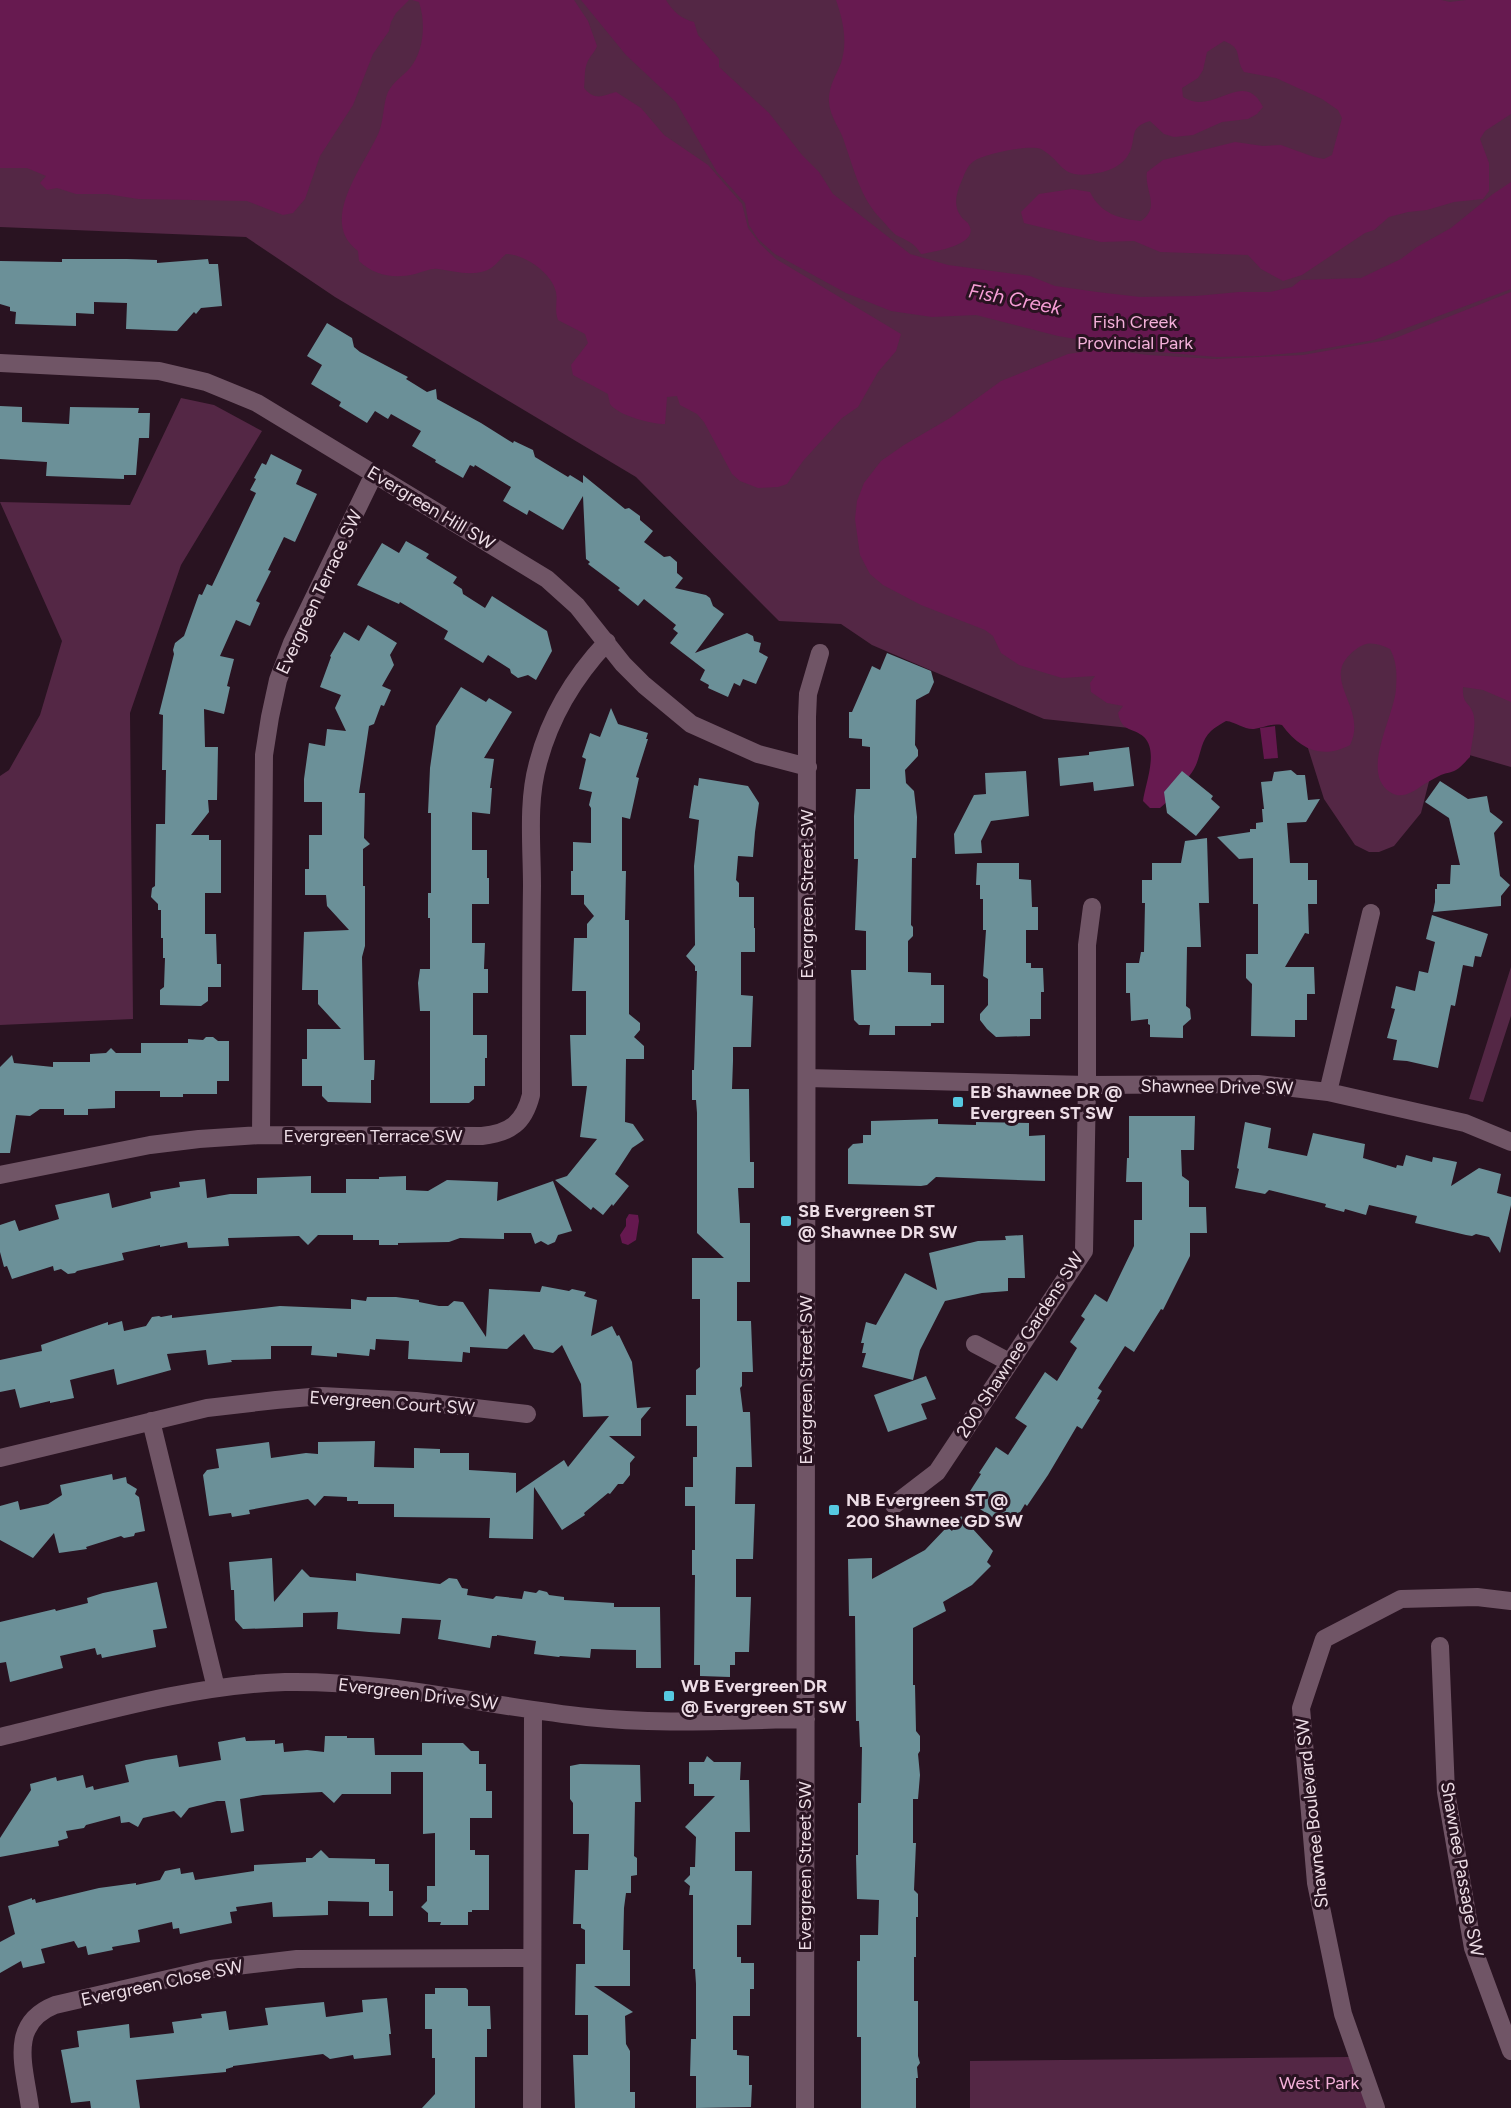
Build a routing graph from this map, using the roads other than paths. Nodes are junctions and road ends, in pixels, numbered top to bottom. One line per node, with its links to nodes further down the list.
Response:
1 (0, 363): 2 (street, Evergreen Hill SW)
2 (374, 474): 3 (street, Evergreen Hill SW); 11 (street, Evergreen Terrace SW)
3 (607, 642): 5 (street, Evergreen Hill SW); 11 (street, Evergreen Terrace SW)
4 (820, 654): 5 (street, Evergreen Street SW)
5 (808, 768): 8 (street, Evergreen Street SW)
6 (1092, 907): 9 (street, 200 Shawnee Gardens SW)
7 (1371, 913): 10 (street)
8 (807, 1078): 9 (street, Shawnee Drive SW); 24 (street, Evergreen Street SW)
9 (1087, 1085): 10 (street, Shawnee Drive SW); 15 (street, 200 Shawnee Gardens SW)
10 (1328, 1092): 12 (street, Shawnee Drive SW)
11 (261, 1135): 13 (street)
12 (1511, 1142)
13 (0, 1175)
14 (975, 1344): 15 (street)
15 (1010, 1362): 19 (street, 200 Shawnee Gardens SW)
16 (527, 1414): 17 (street, Evergreen Court SW)
17 (151, 1421): 18 (street, Evergreen Court SW); 22 (street)
18 (0, 1458)
19 (894, 1505)
20 (1511, 1601): 31 (street, Shawnee Boulevard SW)
21 (1440, 1646): 27 (street, Shawnee Passage SW)
22 (216, 1688): 23 (street, Evergreen Drive SW); 25 (street, Evergreen Drive SW)
23 (533, 1710): 24 (street, Evergreen Drive SW); 26 (street)
24 (806, 1719): 30 (street, Evergreen Street SW)
25 (0, 1737)
26 (532, 1958): 28 (street, Evergreen Close SW); 29 (street)
27 (1511, 2050)
28 (30, 2108)
29 (532, 2108)
30 (805, 2108)
31 (1376, 2108)

